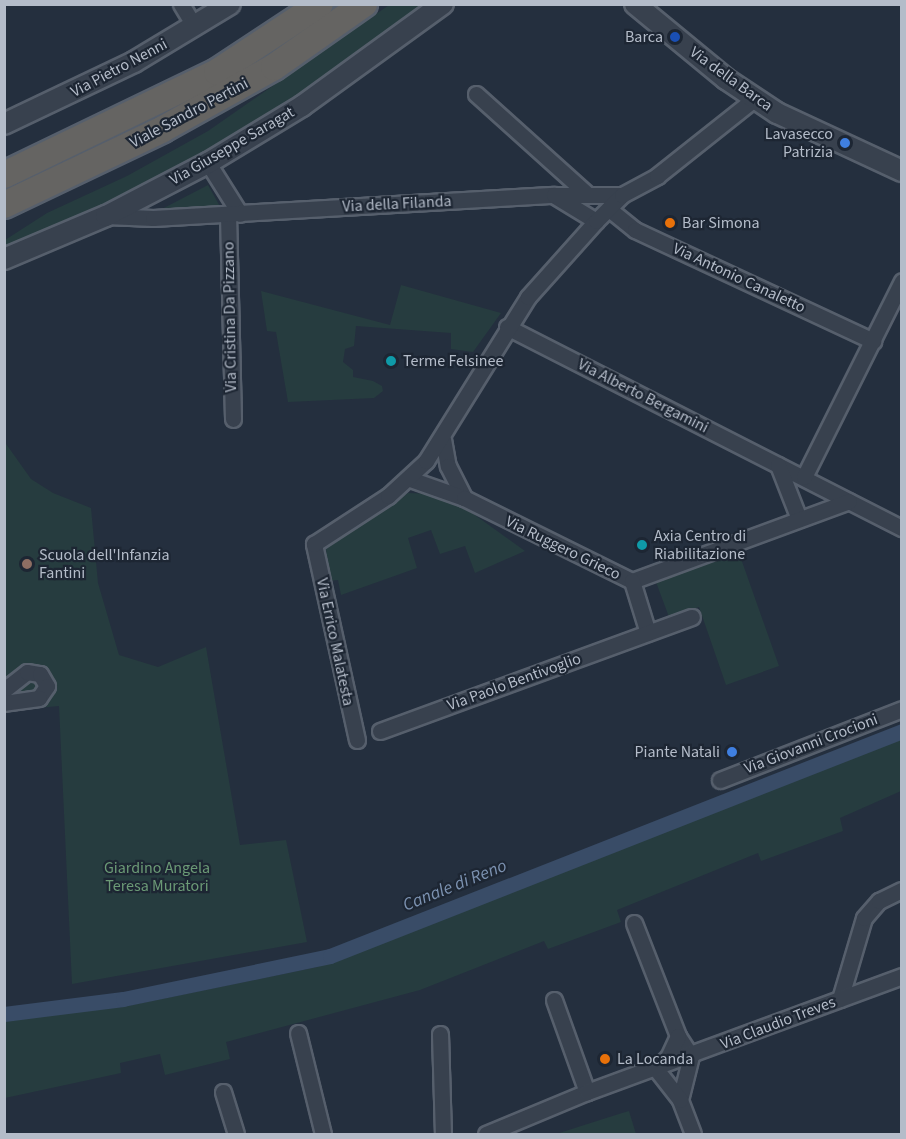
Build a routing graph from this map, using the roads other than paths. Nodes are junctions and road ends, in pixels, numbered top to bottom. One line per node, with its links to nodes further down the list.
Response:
1 (181, 4): 7 (street)
2 (230, 4): 7 (street, Via Pietro Nenni)
3 (320, 4): 14 (highway, Viale Sandro Pertini)
4 (364, 4): 18 (highway, Viale Sandro Pertini)
5 (442, 4): 11 (street, Via Giuseppe Saragat)
6 (635, 4): 9 (street, Via della Barca)
7 (194, 26): 10 (street, Via Pietro Nenni)
8 (476, 94): 12 (street)
9 (754, 99): 13 (street, Via della Barca); 17 (street, Via della Filanda)
10 (4, 124)
11 (208, 163): 20 (street); 21 (street, Via Giuseppe Saragat)
12 (560, 167): 15 (street); 16 (street)
13 (902, 171)
14 (4, 175)
15 (554, 195): 16 (street, Via della Filanda); 20 (street, Via della Filanda); 22 (street)
16 (588, 195): 17 (street, Via della Filanda)
17 (622, 195): 19 (street, Via della Filanda)
18 (4, 205)
19 (609, 209): 22 (street, Via della Filanda); 26 (street, Via Antonio Canaletto)
20 (234, 214): 21 (street, Via della Filanda); 27 (street, Via Cristina Da Pizzano)
21 (106, 216): 23 (street, Via Giuseppe Saragat)
22 (596, 221): 25 (street, Via della Filanda)
23 (4, 259)
24 (902, 282): 26 (street)
25 (507, 327): 28 (street, Via della Filanda); 29 (street, Via Alberto Bergamini)
26 (873, 341): 30 (street)
27 (233, 419)
28 (443, 439): 31 (street, Via della Filanda); 32 (street)
29 (778, 465): 30 (street, Via Alberto Bergamini); 34 (street)
30 (804, 477): 33 (street, Via Alberto Bergamini)
31 (410, 479): 32 (street, Via Ruggero Grieco); 36 (street, Via della Filanda)
32 (464, 498): 37 (street, Via Ruggero Grieco)
33 (849, 501): 34 (street, Via Ruggero Grieco); 35 (street, Via Alberto Bergamini)
34 (799, 519): 37 (street, Via Ruggero Grieco)
35 (902, 528)
36 (314, 544): 44 (street, Via Errico Malatesta)
37 (632, 581): 39 (street)
38 (692, 617): 39 (street, Via Paolo Bentivoglio)
39 (648, 633): 43 (street, Via Paolo Bentivoglio)
40 (4, 690): 41 (street)
41 (4, 703)
42 (902, 709): 45 (street, Via Giovanni Crocioni)
43 (380, 731)
44 (357, 740)
45 (720, 780)
46 (902, 890): 49 (street)
47 (634, 923): 53 (street)
48 (902, 976): 49 (street, Via Claudio Treves)
49 (840, 999): 54 (street, Via Claudio Treves)
50 (554, 1000): 57 (street)
51 (298, 1033): 60 (street)
52 (440, 1034): 61 (street)
53 (678, 1036): 54 (street); 55 (street)
54 (691, 1056): 55 (street, Via Claudio Treves); 58 (street)
55 (656, 1069): 57 (street, Via Claudio Treves); 58 (street)
56 (223, 1092): 59 (street)
57 (587, 1092): 62 (street, Via Claudio Treves)
58 (681, 1100): 63 (street)
59 (236, 1134)
60 (323, 1134)
61 (443, 1134)
62 (486, 1134)
63 (693, 1134)

